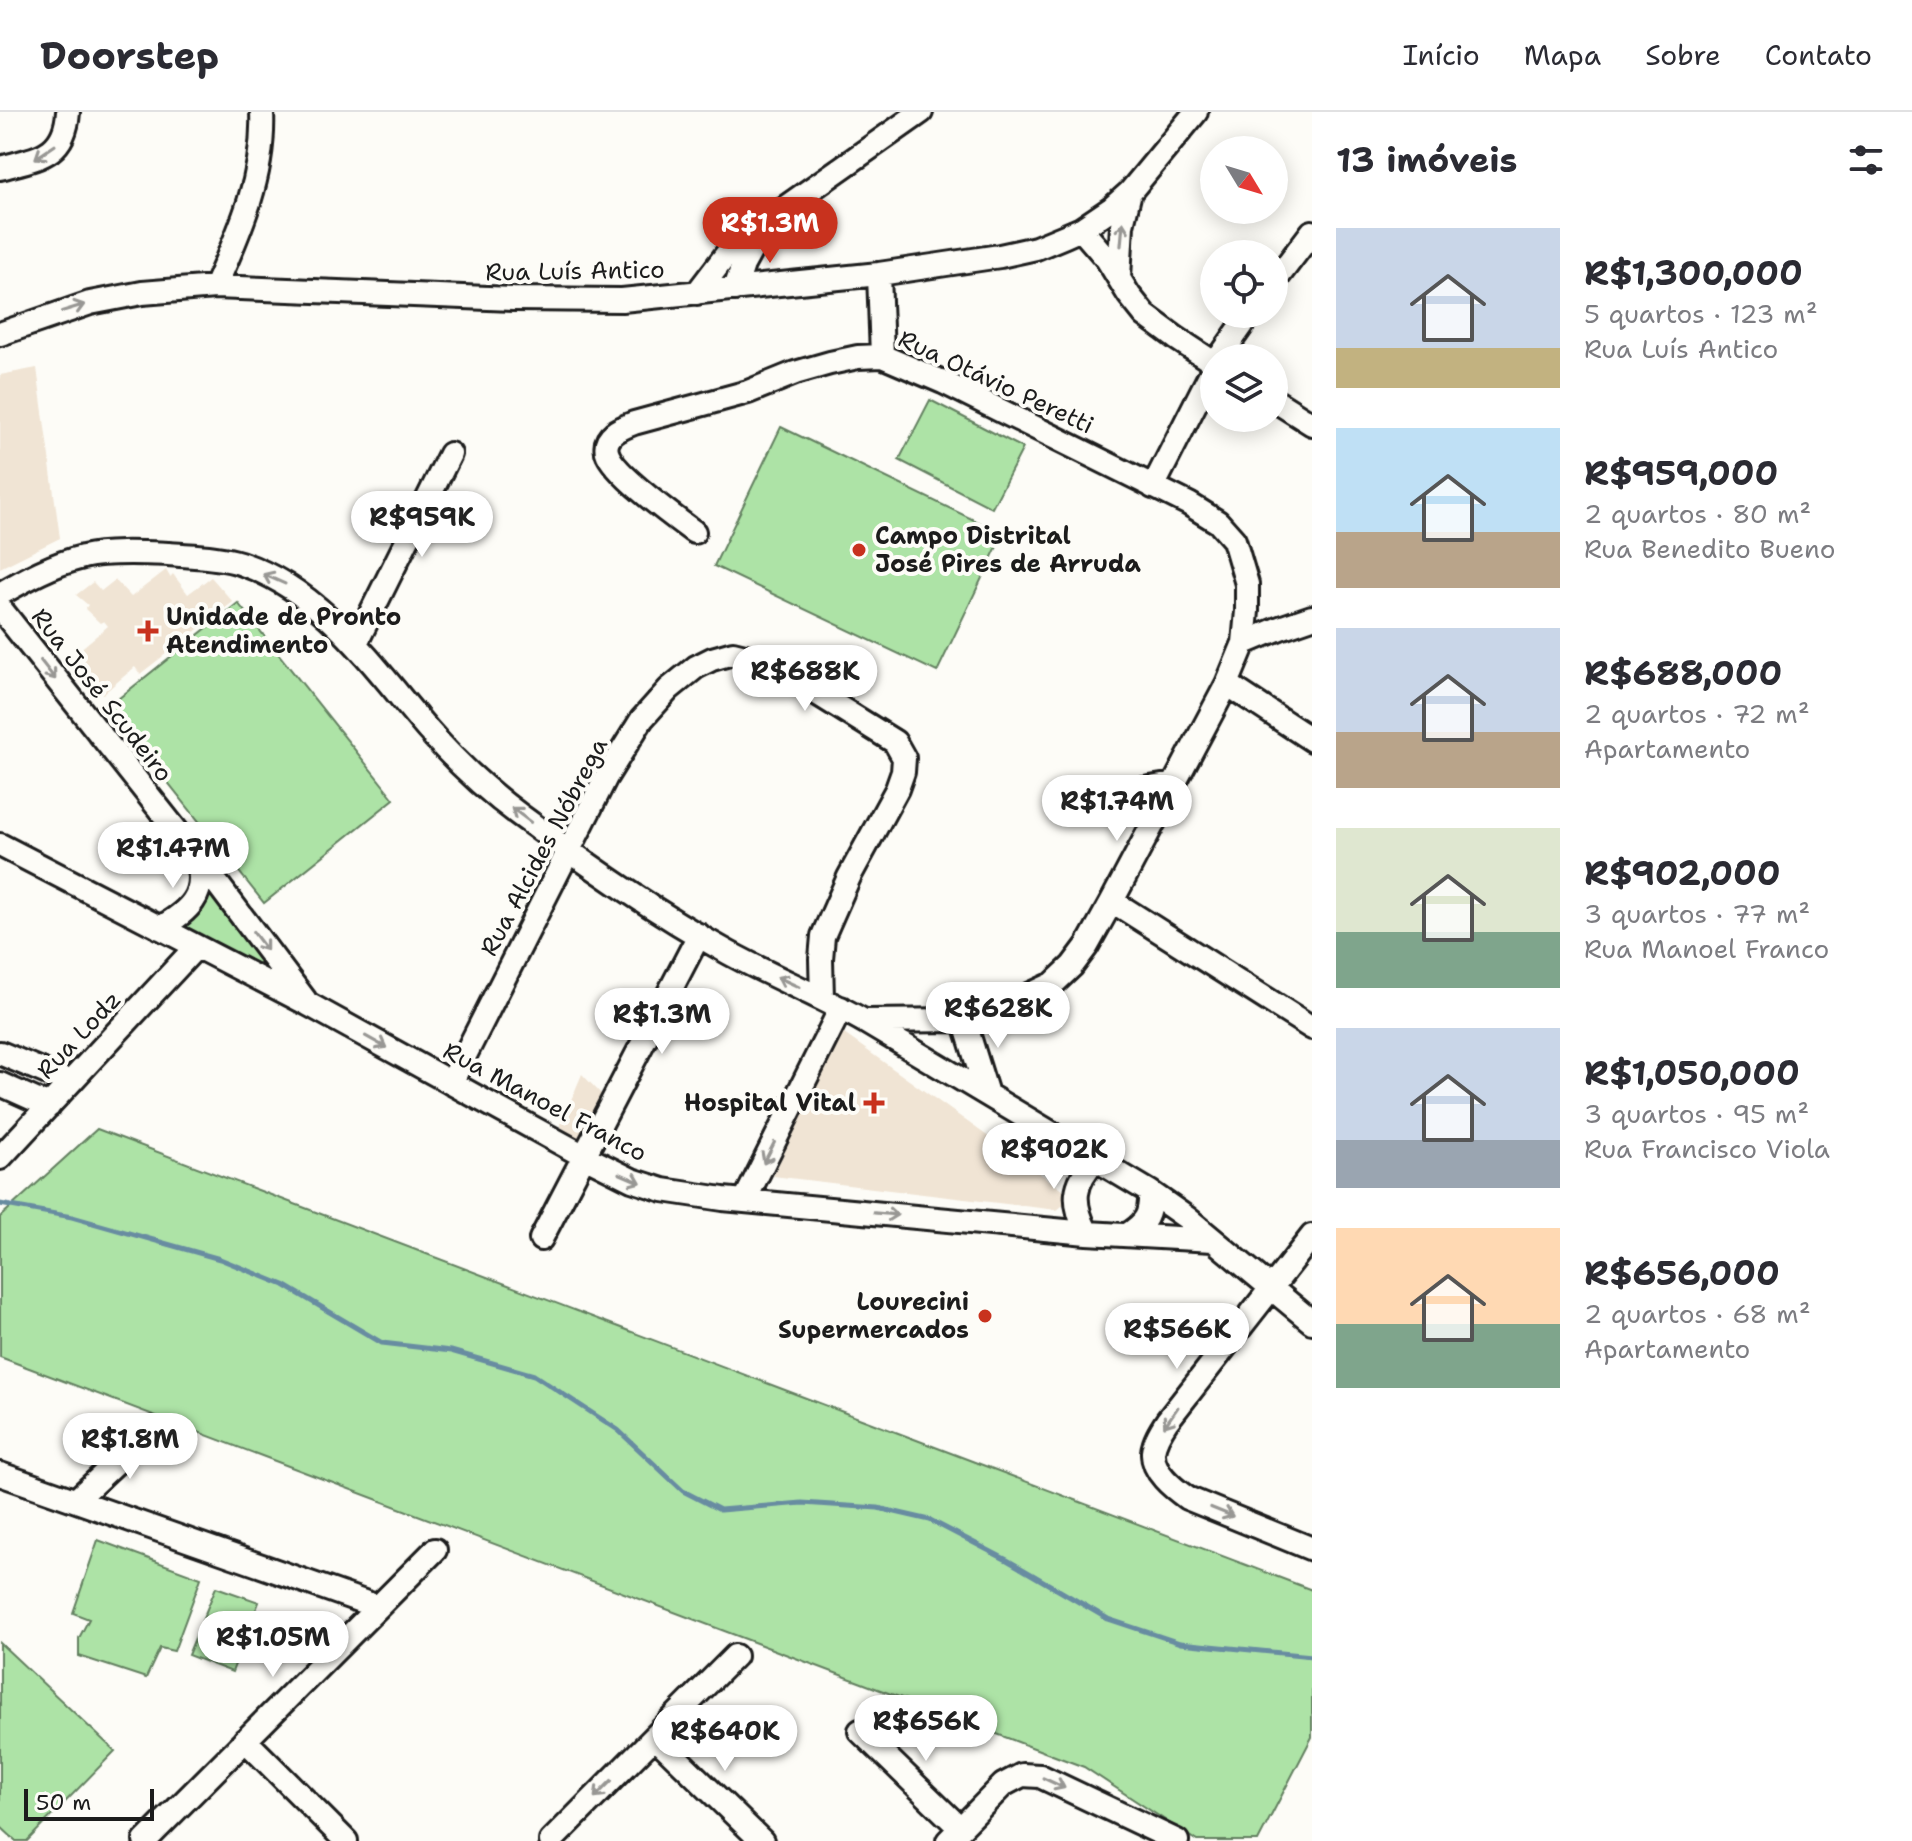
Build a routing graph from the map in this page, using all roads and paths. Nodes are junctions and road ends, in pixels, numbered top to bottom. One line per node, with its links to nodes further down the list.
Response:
1 (68, 112): 5 (street, one-way to 5)
2 (921, 112): 7 (street)
3 (1196, 112): 6 (street, Rua Luís Antico)
4 (256, 114): 13 (street)
5 (0, 168)
6 (1130, 192): 8 (street, Rua Luís Antico); 12 (street, one-way to 6)
7 (766, 224): 14 (street); 15 (street)
8 (1081, 229): 11 (street, Rua Luís Antico); 12 (street)
9 (1312, 232): 10 (street)
10 (1288, 264)
11 (879, 274): 14 (street, Rua Luís Antico); 18 (street)
12 (1119, 278): 17 (street)
13 (215, 287): 15 (street, Rua Luís Antico); 16 (street, Rua Luís Antico, one-way to 13)
14 (735, 289): 15 (street, Rua Luís Antico)
15 (697, 293)
16 (0, 334)
17 (1200, 355)
18 (882, 356): 23 (street, Rua Otávio Peretti); 24 (street, Rua Otávio Peretti)
19 (1200, 393): 23 (street)
20 (1288, 409): 21 (street)
21 (1312, 424)
22 (450, 454): 28 (street)
23 (1153, 487): 29 (street, Rua Otávio Peretti)
24 (694, 532)
25 (0, 594): 28 (street, one-way to 25)
26 (0, 608): 36 (street, Rua José Scudeiro, one-way to 36)
27 (1312, 617): 29 (street)
28 (356, 643): 35 (street, one-way to 28)
29 (1244, 643): 30 (street, Rua Otávio Peretti)
30 (1227, 684): 31 (street); 32 (street, Rua Otávio Peretti)
31 (1312, 740)
32 (1174, 784): 33 (street); 37 (street, Rua Otávio Peretti)
33 (1089, 798)
34 (0, 845): 38 (street, Rua Manoel Franco)
35 (570, 850): 39 (street); 41 (street, Rua Alcides Nóbrega); 48 (street, Rua Alcides Nóbrega)
36 (195, 854): 38 (street); 42 (street, Rua José Scudeiro, one-way to 42)
37 (1112, 901): 43 (street, Rua Otávio Peretti); 45 (street)
38 (160, 928): 40 (street, Rua Manoel Franco)
39 (699, 935): 41 (street, one-way to 39); 52 (street)
40 (196, 947): 42 (street, Rua Manoel Franco); 47 (street, Rua Lodz)
41 (831, 1003): 44 (street); 56 (street, one-way to 56)
42 (308, 1004): 48 (street, Rua Manoel Franco, one-way to 48)
43 (964, 1020): 44 (street, Rua Otávio Peretti); 50 (street)
44 (864, 1021): 50 (street)
45 (1312, 1028)
46 (0, 1053): 47 (street)
47 (69, 1082): 51 (street, Rua Lodz)
48 (451, 1083): 52 (street, Rua Manoel Franco)
49 (0, 1084): 51 (street)
50 (987, 1094): 54 (street)
51 (49, 1106): 53 (street, Rua Lodz)
52 (584, 1156): 56 (street, Rua Manoel Franco, one-way to 56); 60 (street)
53 (0, 1158)
54 (1096, 1159): 55 (street); 57 (street)
55 (1150, 1192): 58 (street); 61 (street)
56 (745, 1200): 57 (street, Rua Manoel Franco, one-way to 57)
57 (1087, 1233): 58 (street, Rua Manoel Franco)
58 (1127, 1235): 61 (street, Rua Manoel Franco)
59 (1312, 1236): 62 (street)
60 (541, 1239)
61 (1213, 1240): 62 (street)
62 (1270, 1288): 63 (street); 67 (street, one-way to 67)
63 (1312, 1322)
64 (152, 1429): 66 (street)
65 (0, 1474): 66 (street)
66 (76, 1500): 69 (street)
67 (1312, 1549)
68 (435, 1550): 69 (street)
69 (378, 1607): 73 (street)
70 (735, 1656): 72 (street)
71 (860, 1731): 74 (street)
72 (656, 1738): 77 (street, one-way to 77); 78 (street)
73 (245, 1740): 75 (street); 76 (street)
74 (954, 1835): 79 (street, one-way to 79)
75 (145, 1841)
76 (346, 1841)
77 (551, 1841)
78 (762, 1841)
79 (1177, 1841)

